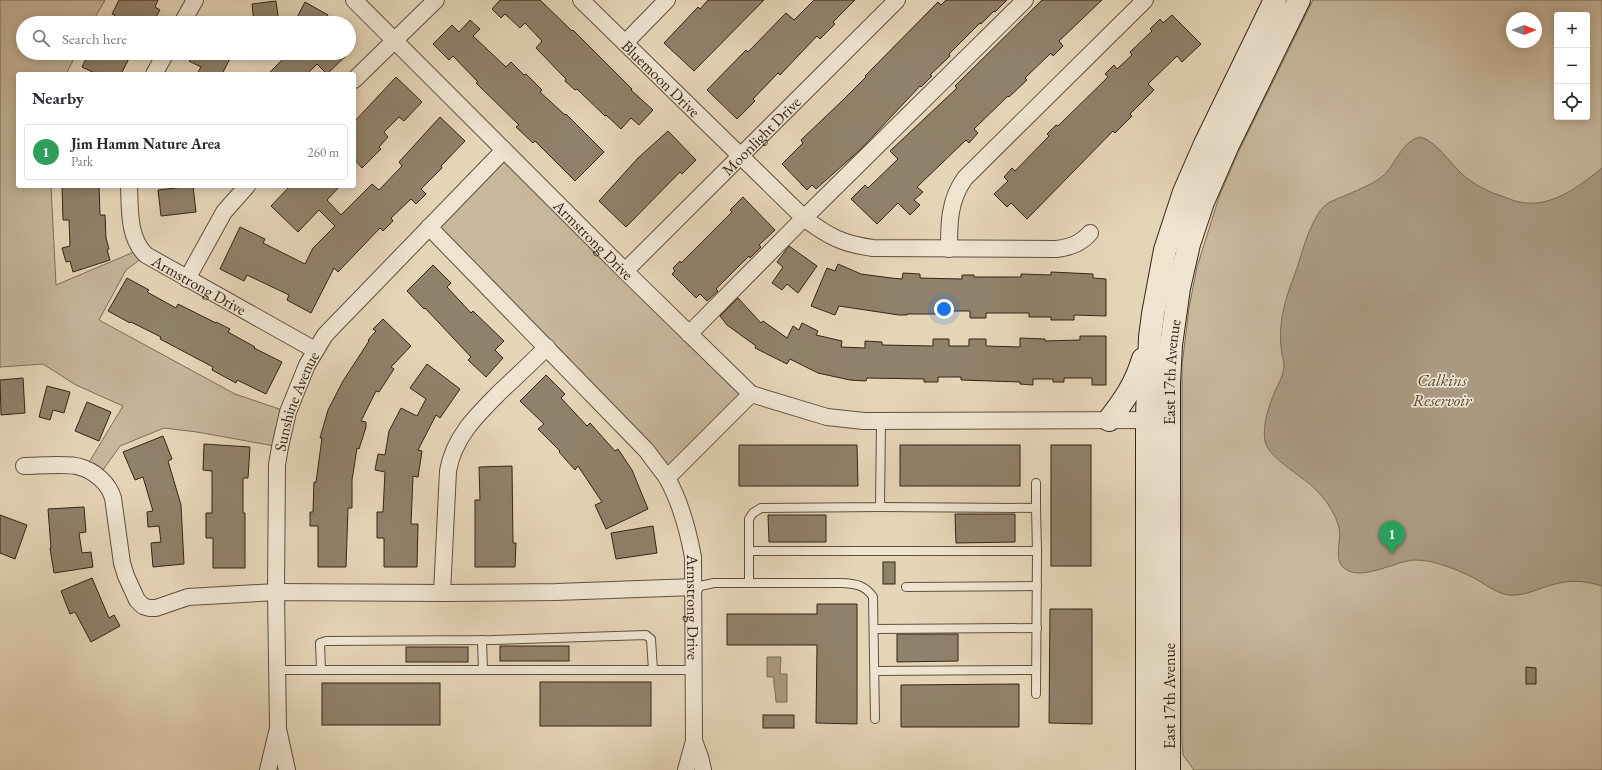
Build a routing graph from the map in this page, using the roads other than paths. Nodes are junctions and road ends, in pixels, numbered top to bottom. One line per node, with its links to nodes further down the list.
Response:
1 (195, 0): 11 (street)
2 (354, 0): 12 (street, Armstrong Drive)
3 (436, 0): 12 (street)
4 (581, 0): 13 (street, Bluemoon Drive)
5 (667, 0): 13 (street)
6 (897, 0): 18 (street, Moonlight Drive)
7 (1025, 0): 21 (street)
8 (1145, 0): 24 (street)
9 (1275, 0): 28 (main road, East 17th Avenue)
10 (1299, 0): 34 (main road, East 17th Avenue)
11 (186, 16)
12 (394, 40): 16 (street); 17 (street, Armstrong Drive)
13 (625, 43): 18 (street, Bluemoon Drive)
14 (162, 60): 15 (street)
15 (155, 72)
16 (356, 78)
17 (504, 150): 22 (street, Sunshine Avenue); 25 (street, Armstrong Drive)
18 (740, 156): 21 (street, Bluemoon Drive); 25 (street, Moonlight Drive)
19 (129, 188): 26 (street, Armstrong Drive)
20 (245, 188): 26 (street)
21 (804, 218): 24 (street, Bluemoon Drive); 27 (street)
22 (429, 227): 29 (street, Armstrong Drive); 30 (street, Sunshine Avenue)
23 (1090, 233): 24 (street, Bluemoon Drive)
24 (949, 249)
25 (625, 271): 27 (street, Armstrong Drive)
26 (187, 279): 30 (street, Armstrong Drive)
27 (690, 334): 31 (street, Armstrong Drive)
28 (1150, 337): 32 (main road); 33 (main road, East 17th Avenue)
29 (547, 347): 37 (street, Armstrong Drive); 48 (street)
30 (315, 350): 47 (street, Sunshine Avenue)
31 (751, 394): 35 (street); 37 (street)
32 (1109, 420): 33 (street); 35 (street)
33 (1147, 420): 34 (street); 64 (main road, East 17th Avenue)
34 (1169, 420): 61 (main road, East 17th Avenue)
35 (881, 421): 39 (lane)
36 (24, 466): 47 (street)
37 (667, 478): 45 (street, Armstrong Drive)
38 (1036, 483): 40 (lane)
39 (880, 507): 40 (lane); 41 (lane)
40 (1036, 508): 42 (lane)
41 (749, 551): 42 (lane); 43 (lane)
42 (1037, 551): 44 (lane)
43 (749, 583): 45 (lane); 50 (lane)
44 (1037, 586): 46 (lane); 49 (lane)
45 (694, 587): 48 (street); 56 (street, Armstrong Drive)
46 (906, 587)
47 (276, 592): 48 (street); 52 (street, Sunshine Avenue)
48 (442, 593)
49 (1037, 628): 50 (lane); 57 (lane)
50 (874, 629): 58 (lane)
51 (482, 640): 53 (lane); 54 (lane); 55 (lane)
52 (277, 670): 53 (lane); 62 (street, Sunshine Avenue)
53 (321, 670): 54 (lane)
54 (483, 670): 55 (lane)
55 (652, 670): 56 (lane)
56 (694, 670): 63 (street, Armstrong Drive)
57 (1036, 670): 58 (lane); 59 (lane)
58 (875, 671): 60 (lane)
59 (1036, 694)
60 (875, 720)
61 (1169, 727): 69 (main road, East 17th Avenue); 70 (main road)
62 (278, 729): 65 (street, Sunshine Avenue); 66 (street, Sunshine Avenue)
63 (694, 742): 67 (street, Armstrong Drive); 68 (street, Armstrong Drive)
64 (1146, 767)
65 (268, 770)
66 (286, 770)
67 (686, 770)
68 (703, 770)
69 (1169, 770)
70 (1184, 770)

